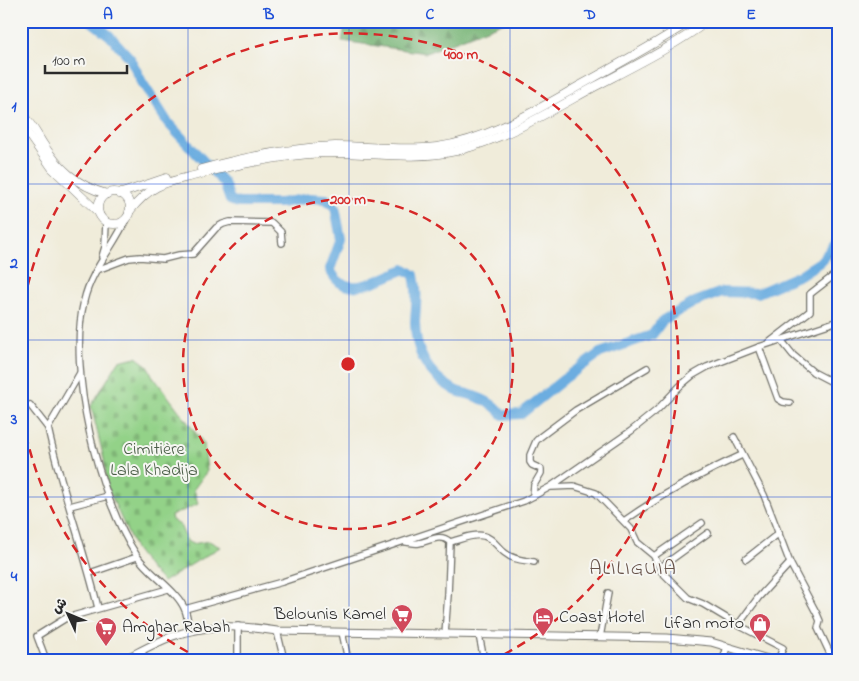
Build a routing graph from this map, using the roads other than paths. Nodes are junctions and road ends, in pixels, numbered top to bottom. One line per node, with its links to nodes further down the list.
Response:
1 (691, 21): 5 (highway)
2 (708, 21): 5 (highway)
3 (21, 114): 7 (highway)
4 (21, 124): 9 (highway)
5 (220, 166): 6 (highway)
6 (205, 170): 8 (highway); 10 (highway)
7 (107, 194): 8 (highway); 9 (highway)
8 (119, 194): 10 (highway)
9 (98, 212): 11 (highway)
10 (128, 214): 11 (highway); 14 (street)
11 (106, 222): 14 (street)
12 (282, 243): 15 (street)
13 (838, 256): 18 (street)
14 (101, 262): 15 (street)
15 (97, 270): 21 (street)
16 (838, 320): 17 (street)
17 (781, 340): 18 (street); 22 (street)
18 (769, 343): 19 (street)
19 (758, 347): 23 (street); 28 (street)
20 (647, 368): 30 (street)
21 (80, 372): 25 (street); 29 (street)
22 (836, 384)
23 (790, 403)
24 (30, 406): 25 (street)
25 (48, 428): 31 (street)
26 (734, 437): 27 (street)
27 (742, 454): 32 (street); 35 (street)
28 (550, 487): 30 (street); 32 (street)
29 (108, 496): 31 (street); 39 (street)
30 (532, 496): 36 (street)
31 (70, 506): 44 (street)
32 (624, 522): 38 (street)
33 (702, 523): 38 (street)
34 (708, 533): 43 (street)
35 (779, 533): 40 (street); 42 (street)
36 (405, 541): 37 (street); 48 (street)
37 (450, 542): 41 (street); 54 (street)
38 (654, 556): 43 (street)
39 (137, 557): 44 (street); 45 (street)
40 (746, 559)
41 (534, 562)
42 (790, 564): 49 (street); 69 (street)
43 (661, 568): 49 (street)
44 (90, 573): 47 (street)
45 (168, 589): 47 (street); 48 (street)
46 (608, 593): 56 (street)
47 (98, 608): 59 (street)
48 (185, 609): 53 (street)
49 (738, 625): 68 (street)
50 (238, 626): 51 (main road); 53 (main road); 62 (street)
51 (277, 631): 52 (main road); 63 (street)
52 (342, 632): 54 (main road); 64 (street)
53 (185, 633): 58 (main road); 60 (main road)
54 (445, 634): 55 (main road)
55 (479, 635): 56 (main road); 65 (street)
56 (600, 637): 57 (main road)
57 (727, 647): 66 (street); 67 (main road)
58 (145, 657): 61 (main road)
59 (46, 660)
60 (123, 660)
61 (134, 660)
62 (238, 660)
63 (284, 660)
64 (348, 660)
65 (484, 660)
66 (723, 660)
67 (771, 660)
68 (778, 660)
69 (833, 660)

